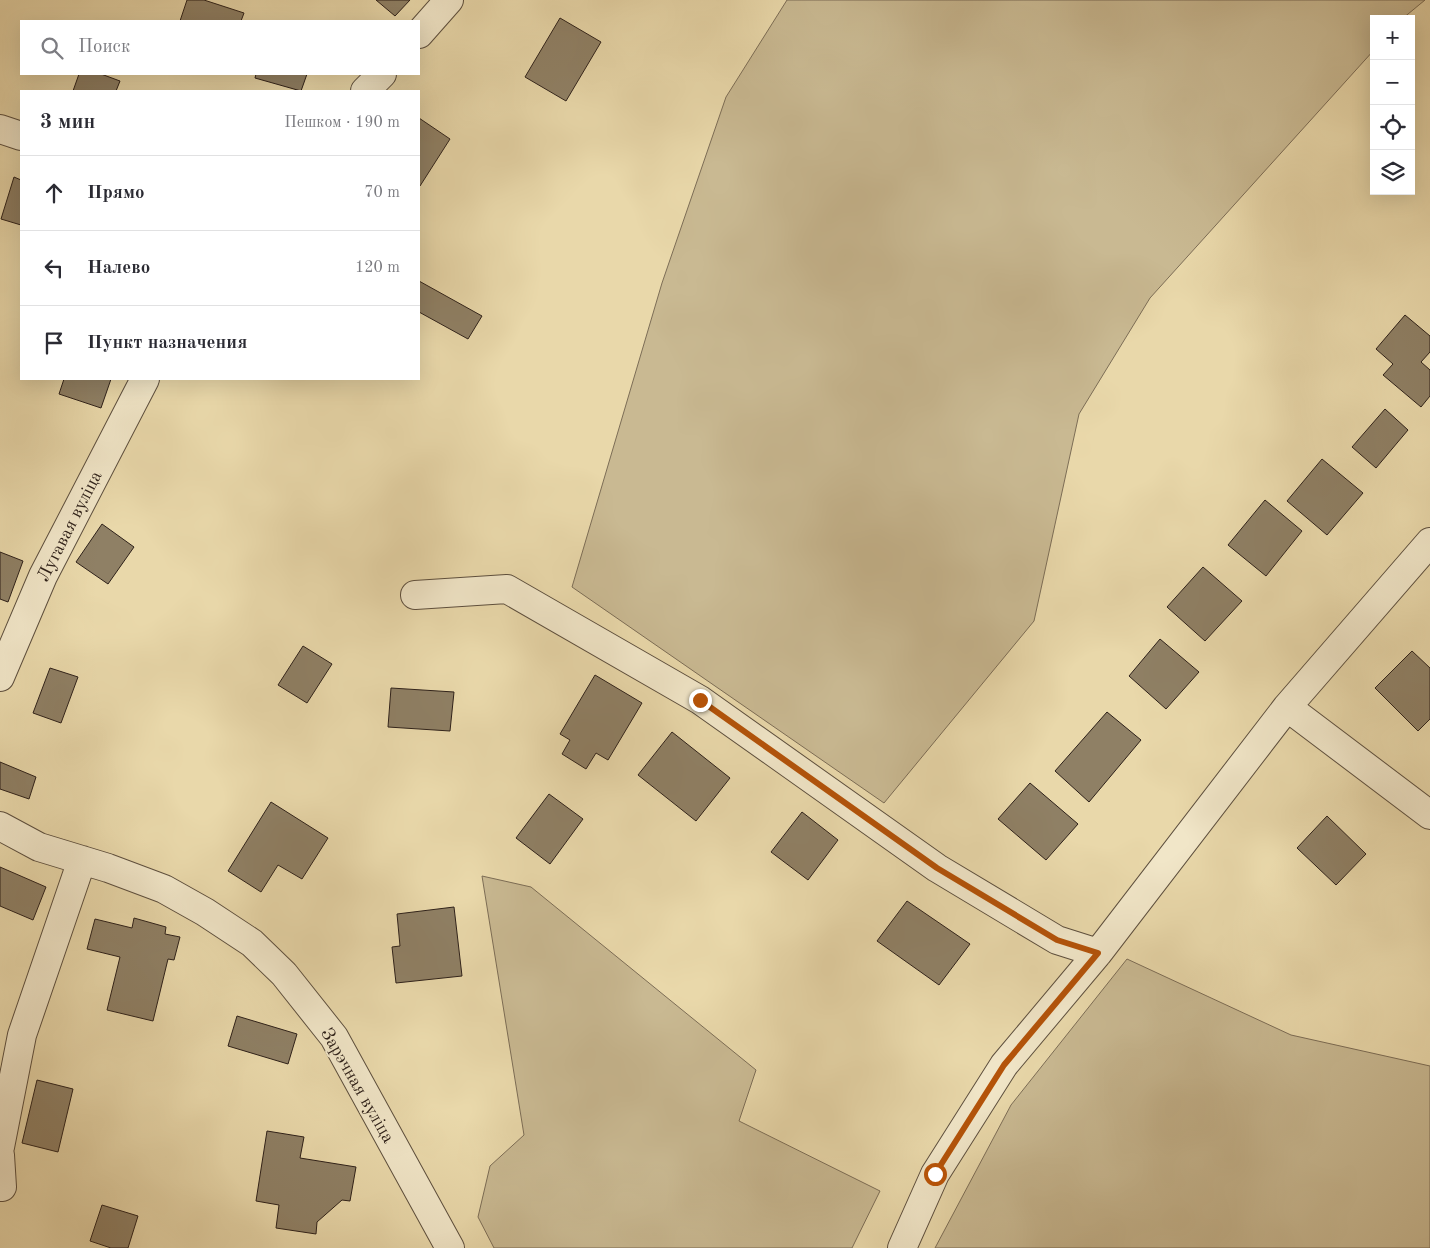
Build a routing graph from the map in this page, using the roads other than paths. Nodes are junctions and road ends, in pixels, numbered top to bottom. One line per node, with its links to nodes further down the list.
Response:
1 (449, 0): 2 (street)
2 (420, 33)
3 (381, 75): 4 (street)
4 (366, 90)
5 (0, 129): 6 (street)
6 (20, 136)
7 (144, 380): 10 (street, Лугавая вуліца)
8 (1430, 542): 11 (street)
9 (415, 595): 15 (street)
10 (0, 677)
11 (1287, 707): 12 (street); 15 (street)
12 (1430, 815)
13 (0, 826): 14 (street, Зарэчная вуліца)
14 (82, 860): 16 (street); 19 (street, Зарэчная вуліца)
15 (1098, 953): 20 (street)
16 (0, 1147)
17 (0, 1154): 18 (street)
18 (2, 1187)
19 (450, 1248)
20 (902, 1248)

